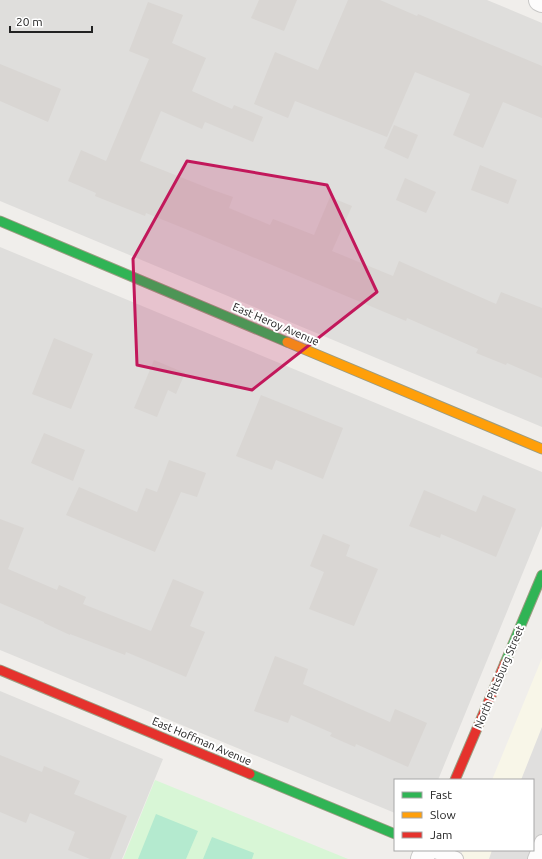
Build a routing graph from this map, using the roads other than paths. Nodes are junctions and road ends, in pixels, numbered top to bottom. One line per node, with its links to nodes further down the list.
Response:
1 (0, 222): 2 (street, East Heroy Avenue)
2 (542, 448)
3 (542, 575): 5 (street, North Pittsburg Street)
4 (0, 670): 6 (street, East Hoffman Avenue)
5 (456, 779)
6 (394, 834)
7 (542, 842): 10 (lane)
8 (436, 851): 9 (lane)
9 (456, 859)
10 (534, 859)

